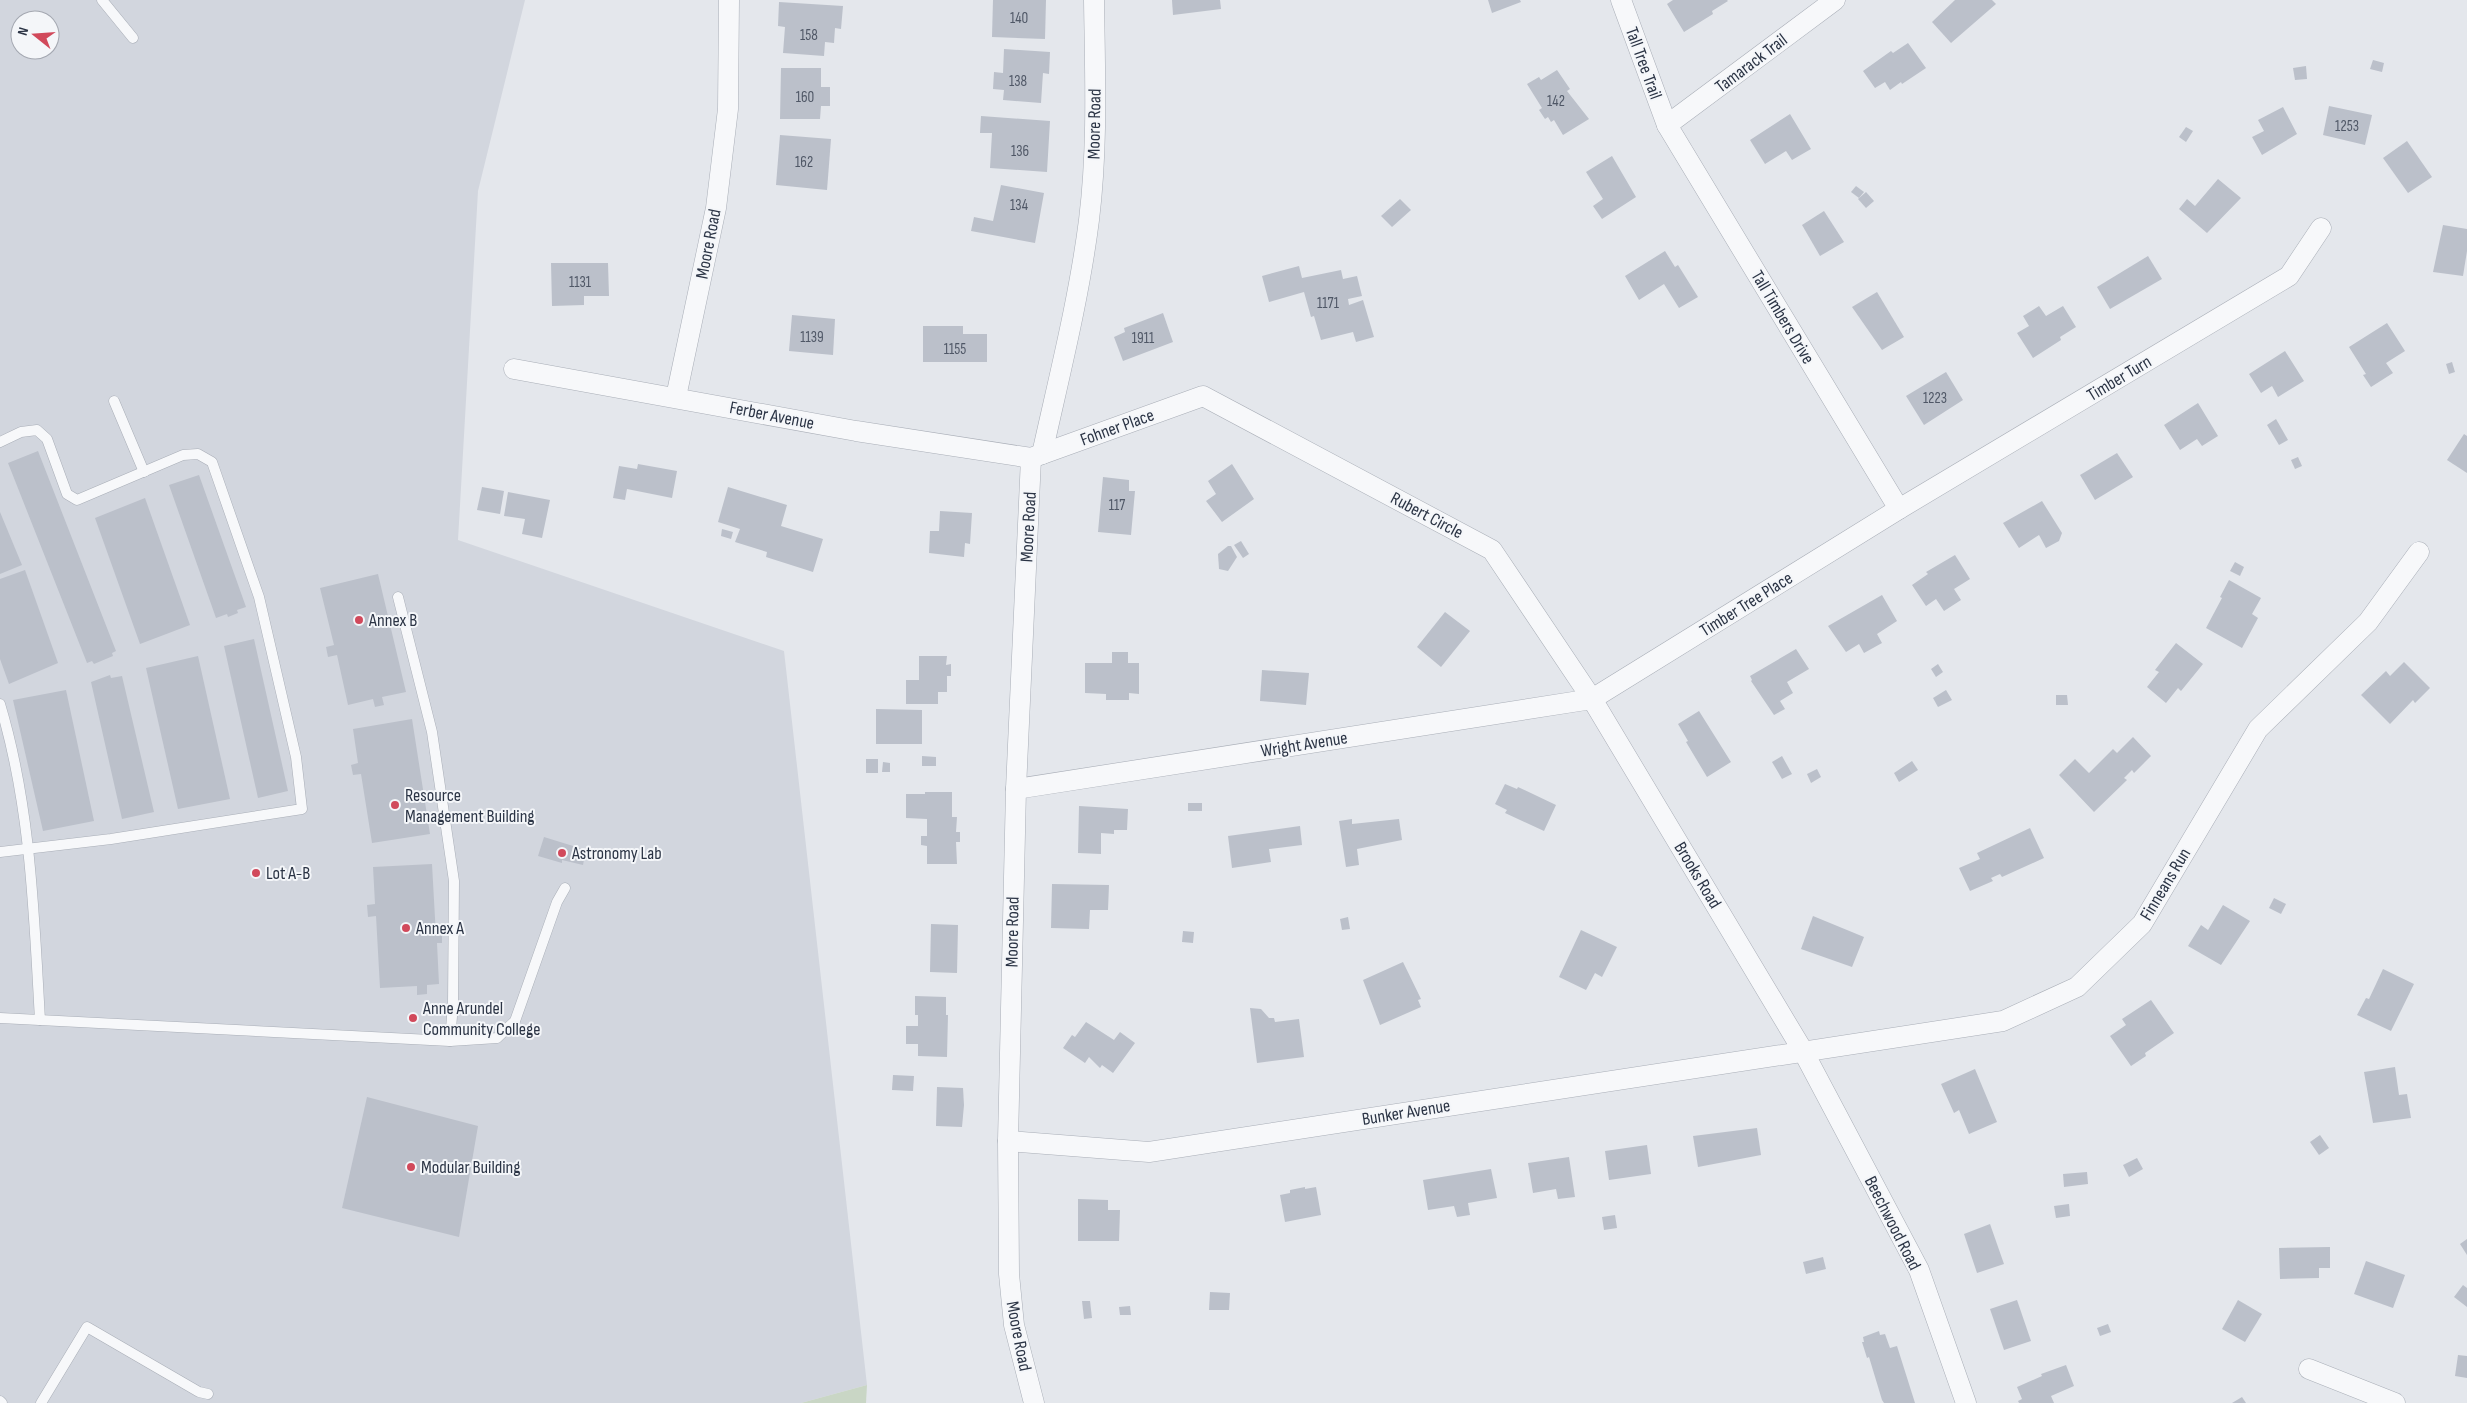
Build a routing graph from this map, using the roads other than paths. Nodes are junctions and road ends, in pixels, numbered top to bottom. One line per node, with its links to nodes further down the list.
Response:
1 (102, 0): 6 (lane)
2 (729, 0): 11 (street, Moore Road)
3 (1094, 0): 14 (street, Moore Road)
4 (1621, 0): 7 (street, Tall Tree Trail)
5 (1835, 0): 7 (street, Tamarack Trail)
6 (134, 38)
7 (1667, 125): 16 (street, Tall Timbers Drive)
8 (2321, 228): 16 (street, Timber Turn)
9 (514, 369): 11 (street, Ferber Avenue)
10 (1203, 396): 14 (street, Fohner Place); 19 (street, Rubert Circle)
11 (676, 397): 14 (street, Ferber Avenue)
12 (114, 401): 15 (lane)
13 (0, 442): 15 (lane)
14 (1037, 456): 21 (street, Moore Road)
15 (144, 472): 22 (lane)
16 (1899, 509): 19 (street, Timber Tree Place)
17 (2419, 552): 28 (street, Finneans Run)
18 (398, 597): 27 (lane)
19 (1592, 699): 21 (street, Wright Avenue); 28 (street, Brooks Road)
20 (0, 704): 22 (lane)
21 (1016, 789): 29 (street, Moore Road)
22 (30, 848): 23 (lane); 26 (lane)
23 (0, 852)
24 (565, 888): 27 (lane)
25 (0, 1018): 26 (lane)
26 (40, 1020): 27 (lane)
27 (450, 1041)
28 (1803, 1051): 29 (street, Bunker Avenue); 34 (street, Beechwood Road)
29 (1008, 1141): 33 (street, Moore Road)
30 (2309, 1369): 35 (street)
31 (208, 1394): 32 (lane)
32 (40, 1403)
33 (1034, 1403)
34 (1966, 1403)
35 (2395, 1403)

